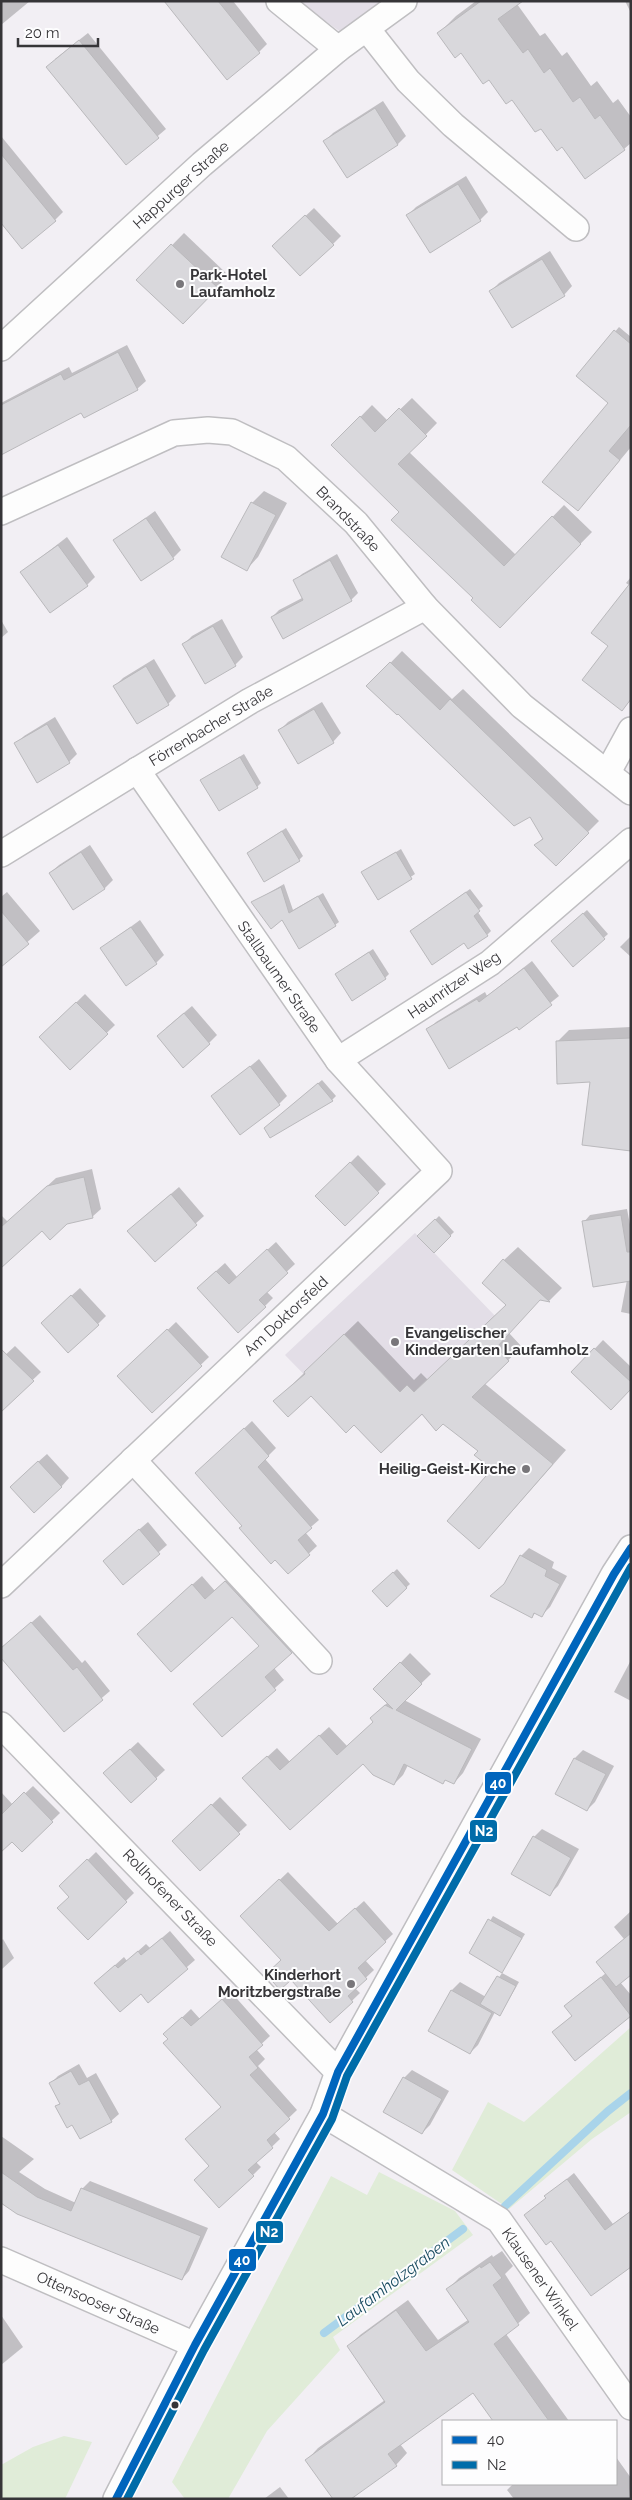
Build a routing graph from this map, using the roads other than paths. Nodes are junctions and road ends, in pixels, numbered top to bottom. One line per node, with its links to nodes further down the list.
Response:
1 (279, 1): 4 (street)
2 (404, 1): 3 (street, Happurger Straße)
3 (367, 29): 4 (street, Happurger Straße); 5 (street)
4 (338, 49): 6 (street, Happurger Straße)
5 (576, 228)
6 (1, 348)
7 (1, 512): 8 (street, Brandstraße)
8 (425, 606): 10 (street, Förrenbacher Straße); 11 (street, Brandstraße)
9 (631, 730): 11 (street)
10 (137, 770): 14 (street, Förrenbacher Straße); 15 (street, Stallbaumer Straße)
11 (608, 772): 12 (street, Brandstraße)
12 (631, 792)
13 (631, 841): 15 (street, Haunritzer Weg)
14 (1, 854)
15 (338, 1060): 16 (street, Stallbaumer Straße)
16 (439, 1171): 17 (street, Am Doktorsfeld)
17 (132, 1460): 20 (street, Am Doktorsfeld); 21 (street)
18 (631, 1548): 19 (street)
19 (622, 1579): 23 (street)
20 (1, 1584)
21 (319, 1661)
22 (1, 1725): 23 (street, Rollhofener Straße)
23 (338, 2072): 24 (street)
24 (322, 2114): 26 (street); 27 (street, Klausener Winkel)
25 (1, 2260): 26 (street, Ottensooser Straße)
26 (195, 2345): 28 (street)
27 (631, 2407)
28 (116, 2499)

